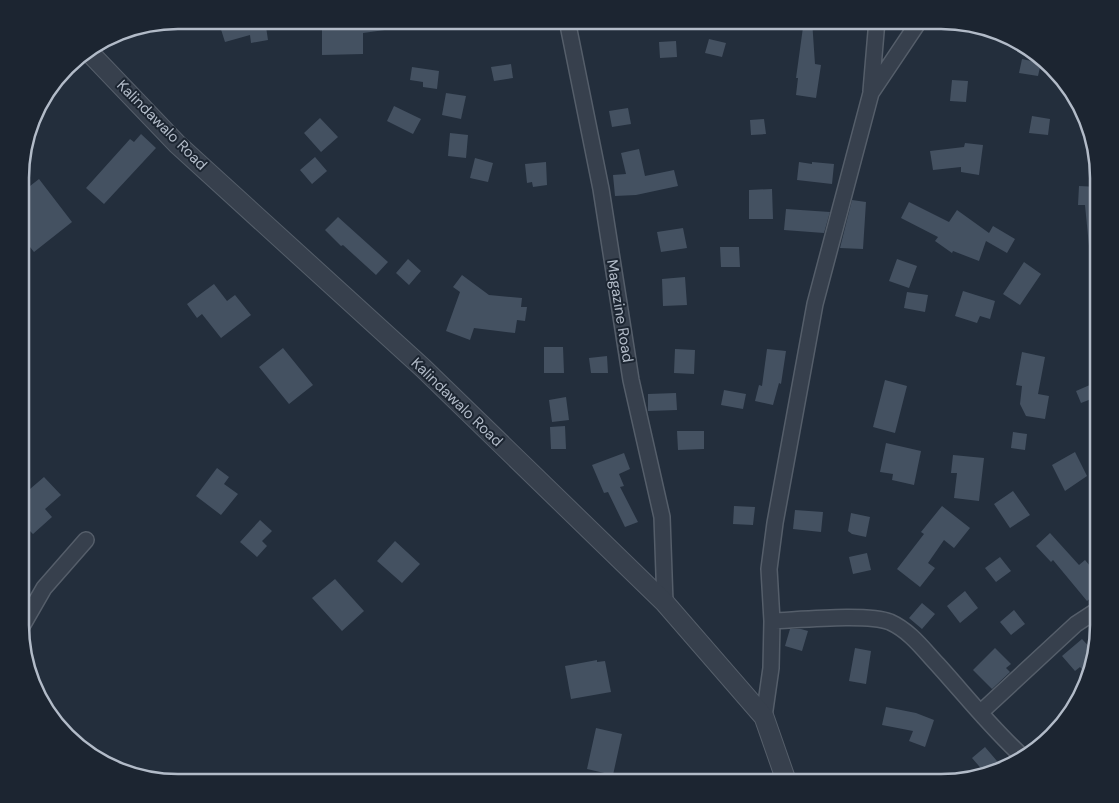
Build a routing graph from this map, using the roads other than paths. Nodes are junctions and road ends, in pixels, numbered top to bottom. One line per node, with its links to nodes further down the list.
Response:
1 (569, 29): 7 (street, Magazine Road)
2 (876, 29): 5 (street)
3 (914, 29): 5 (street)
4 (93, 56): 7 (street, Kalindawalo Road)
5 (871, 93): 10 (street)
6 (86, 540): 8 (street)
7 (665, 603): 12 (street, Kalindawalo Road)
8 (29, 614)
9 (1090, 615): 11 (street)
10 (772, 620): 11 (street); 12 (street)
11 (981, 712): 13 (street)
12 (764, 717): 14 (street, Kalindawalo Road)
13 (1018, 752)
14 (784, 774)

